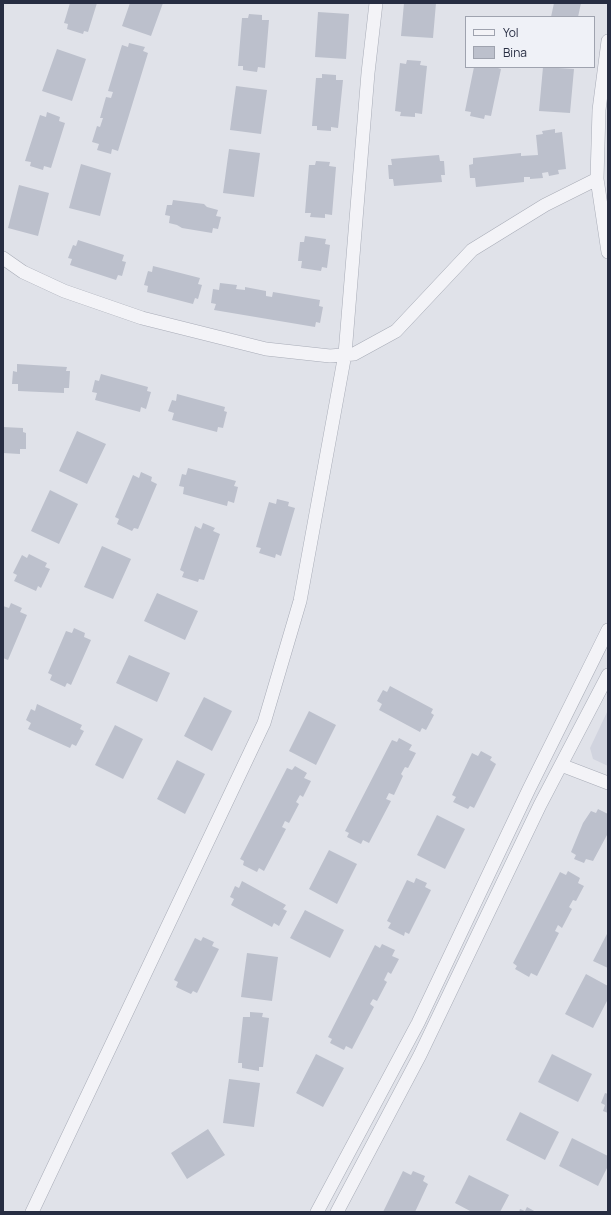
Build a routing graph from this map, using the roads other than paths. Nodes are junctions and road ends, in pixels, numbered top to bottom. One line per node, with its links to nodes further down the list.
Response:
1 (376, 3): 6 (street)
2 (608, 41): 3 (street)
3 (597, 179): 4 (street); 6 (street)
4 (608, 252)
5 (3, 258): 6 (street)
6 (345, 354): 11 (street)
7 (608, 630): 12 (street)
8 (608, 676): 9 (street)
9 (561, 765): 10 (street); 13 (street)
10 (608, 783)
11 (32, 1212)
12 (317, 1212)
13 (337, 1212)

